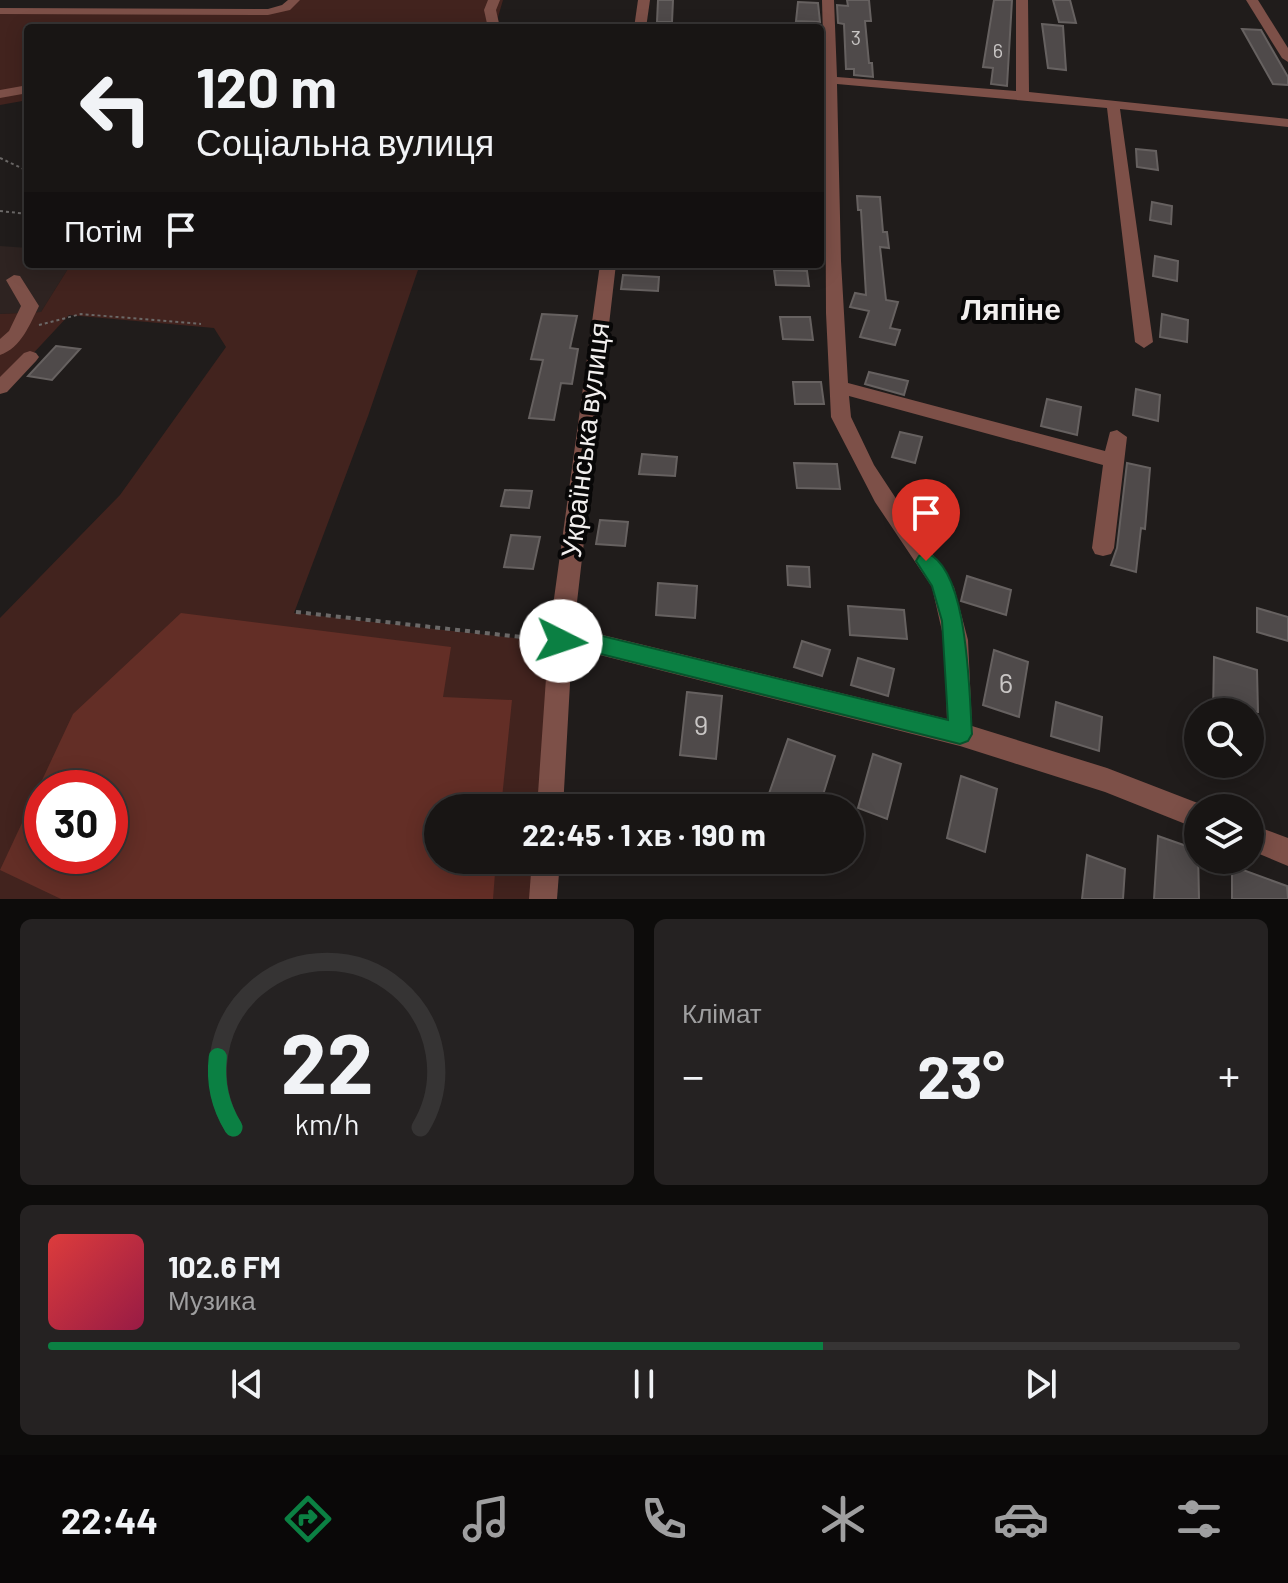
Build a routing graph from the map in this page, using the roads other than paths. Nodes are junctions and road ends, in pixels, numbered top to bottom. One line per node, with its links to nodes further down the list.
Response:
1 (294, 0): 7 (street)
2 (494, 0): 9 (street)
3 (644, 0): 10 (street)
4 (828, 0): 12 (street)
5 (1022, 0): 15 (street)
6 (1252, 0): 11 (street)
7 (82, 5): 8 (street)
8 (0, 11)
9 (493, 24)
10 (641, 24)
11 (1288, 58)
12 (826, 80): 15 (street); 23 (street)
13 (24, 90): 14 (street)
14 (0, 94)
15 (1023, 95): 16 (street)
16 (1113, 104): 17 (street); 20 (street)
17 (1288, 123)
18 (607, 268): 28 (street, Українська вулиця)
19 (14, 280): 21 (street)
20 (1144, 342)
21 (0, 349)
22 (30, 357): 24 (street)
23 (838, 387): 26 (street); 29 (street)
24 (0, 388)
25 (1117, 437): 26 (street)
26 (1114, 461): 27 (street)
27 (1103, 548)
28 (561, 638): 29 (street); 30 (street, Українська вулиця)
29 (960, 734): 31 (street)
30 (551, 794)
31 (1184, 810)
32 (1264, 843): 33 (street)
33 (1288, 852)
34 (545, 874): 35 (street)
35 (543, 899)

